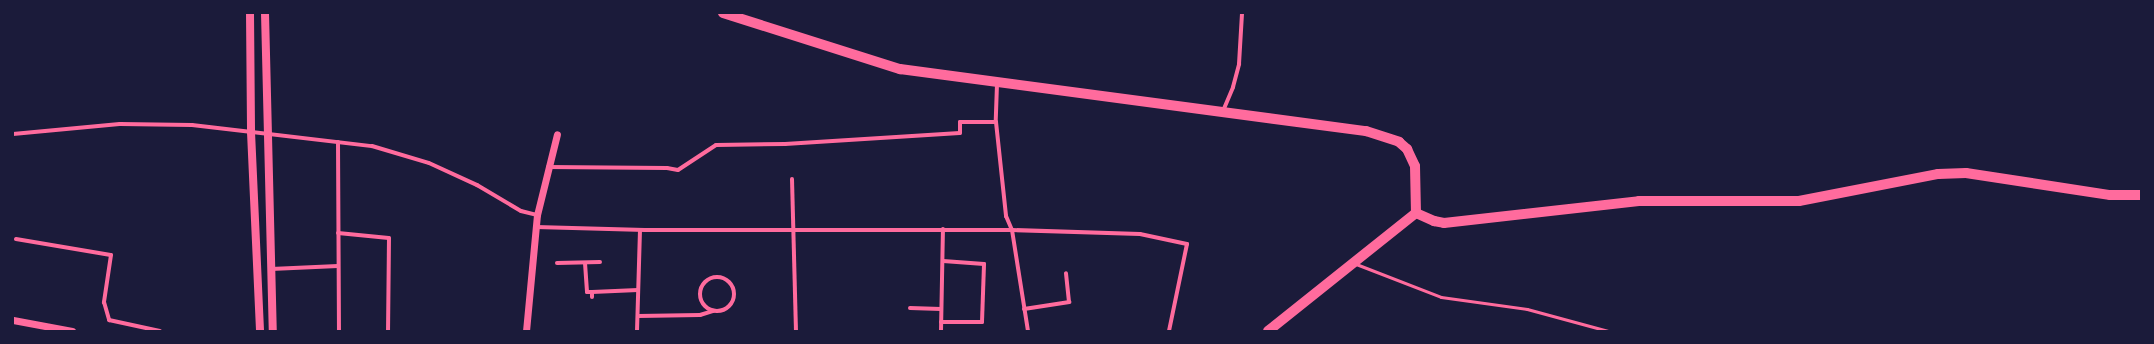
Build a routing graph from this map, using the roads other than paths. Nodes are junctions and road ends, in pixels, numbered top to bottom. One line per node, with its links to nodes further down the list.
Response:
1 (250, 13): 8 (main road)
2 (265, 13): 9 (main road)
3 (723, 13): 5 (main road)
4 (1242, 13): 6 (street)
5 (997, 84): 6 (main road); 7 (street)
6 (1222, 113): 16 (main road)
7 (996, 122): 13 (street); 22 (street)
8 (251, 132): 9 (street); 10 (street); 46 (main road)
9 (266, 133): 12 (street); 31 (main road)
10 (13, 134)
11 (558, 134): 13 (street)
12 (338, 142): 17 (street); 23 (street)
13 (548, 167): 17 (street)
14 (792, 180): 21 (street)
15 (2141, 195): 16 (main road)
16 (1416, 213): 28 (main road)
17 (538, 215): 18 (street)
18 (536, 227): 20 (street); 50 (street)
19 (943, 229): 21 (street); 22 (street); 25 (street)
20 (640, 230): 21 (street); 33 (street)
21 (793, 230): 52 (street)
22 (1012, 230): 38 (street); 55 (street)
23 (338, 233): 30 (street); 49 (street)
24 (16, 239): 45 (street)
25 (942, 261): 37 (street); 42 (street)
26 (586, 262): 27 (street); 29 (street); 34 (street)
27 (600, 262)
28 (1354, 263): 56 (main road); 57 (lane)
29 (557, 264)
30 (338, 266): 31 (street); 48 (street)
31 (271, 269): 47 (main road)
32 (1066, 273): 38 (street)
33 (638, 290): 34 (street); 40 (street)
34 (592, 292): 35 (street)
35 (592, 297)
36 (910, 308): 37 (street)
37 (941, 309): 42 (street)
38 (1024, 309): 54 (street)
39 (713, 310): 39 (street); 40 (street)
40 (638, 316): 51 (street)
41 (13, 320): 43 (street)
42 (941, 322): 53 (street)
43 (64, 330): 44 (street)
44 (72, 331)
45 (160, 331)
46 (260, 331)
47 (273, 331)
48 (339, 331)
49 (388, 331)
50 (526, 331)
51 (638, 331)
52 (796, 331)
53 (941, 331)
54 (1028, 331)
55 (1169, 331)
56 (1268, 331)
57 (1608, 331)

